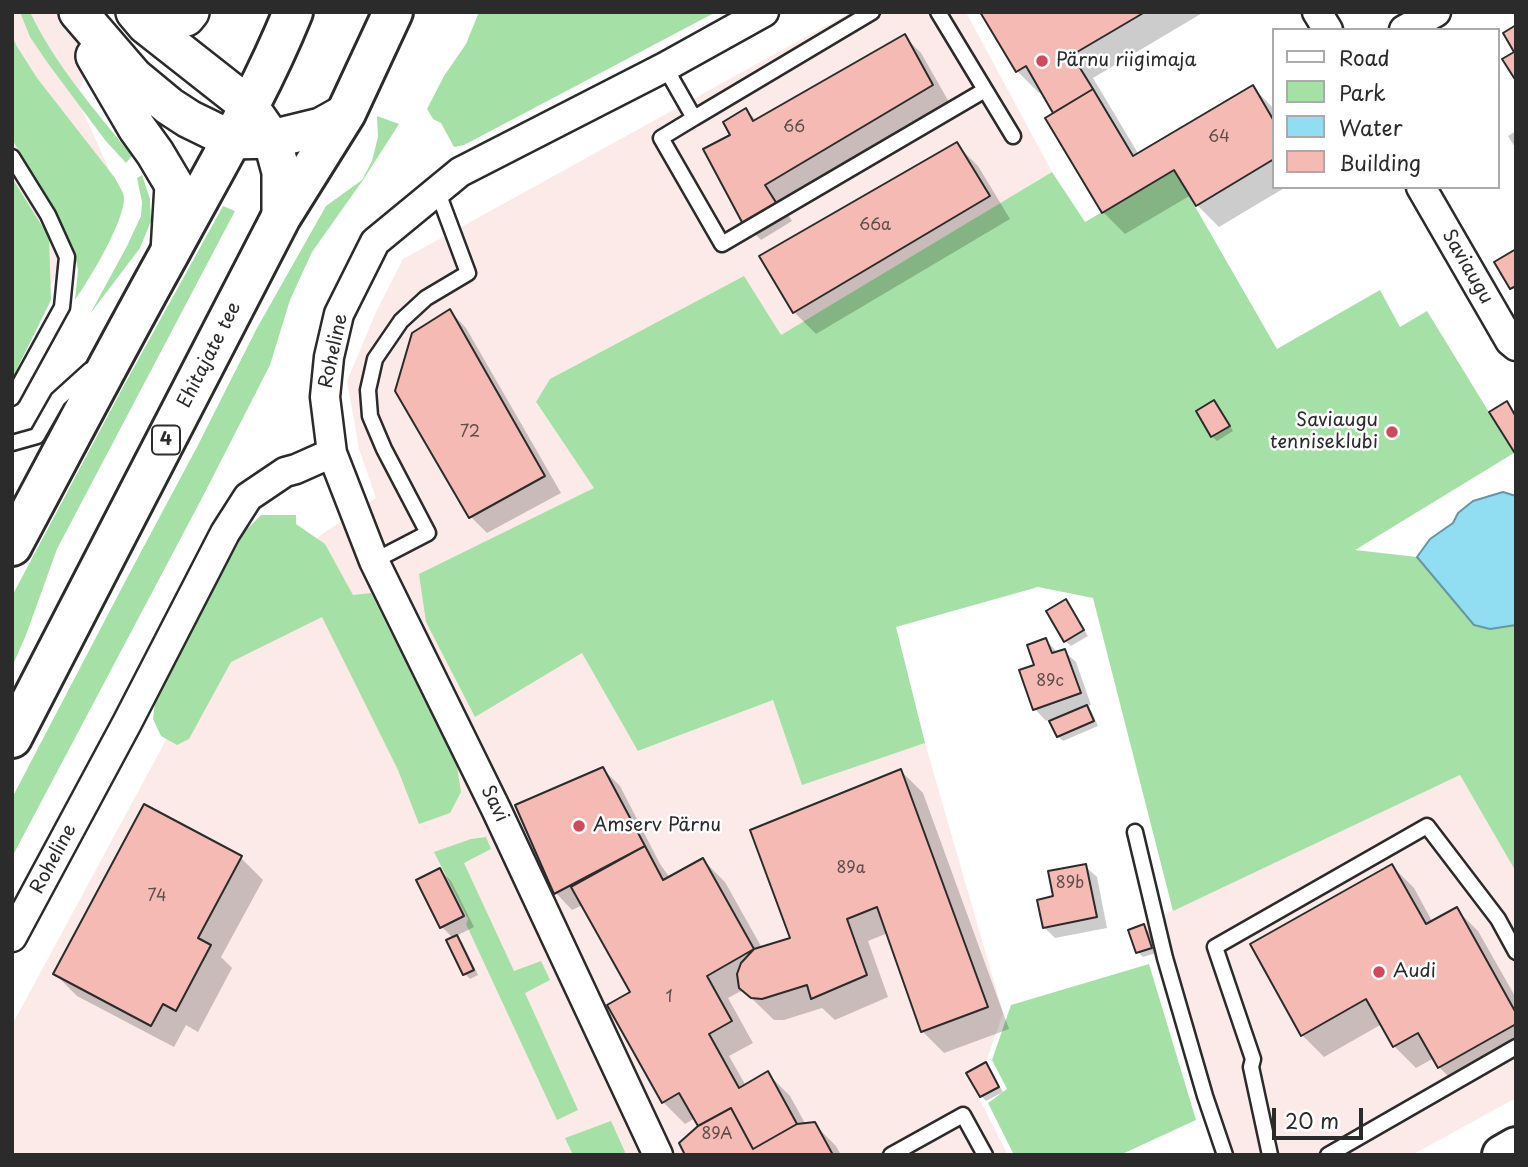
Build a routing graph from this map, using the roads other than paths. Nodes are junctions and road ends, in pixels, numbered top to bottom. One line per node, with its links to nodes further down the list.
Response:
1 (70, 12): 26 (street)
2 (78, 12): 21 (street)
3 (190, 12): 11 (street)
4 (293, 12): 16 (main road)
5 (393, 12): 17 (main road, Ehitajate tee / 4)
6 (764, 12): 14 (street, Roheline)
7 (872, 12): 18 (lane)
8 (938, 12): 15 (lane)
9 (1317, 12): 12 (street)
10 (1436, 12): 13 (street)
11 (140, 18): 16 (street)
12 (1327, 28)
13 (1408, 28)
14 (665, 67): 18 (lane); 24 (street, Roheline)
15 (985, 90): 18 (lane); 19 (lane)
16 (249, 106): 20 (street); 21 (main road)
17 (346, 113): 20 (street); 25 (main road, Ehitajate tee / 4)
18 (694, 118)
19 (1013, 136)
20 (272, 139): 21 (street); 25 (street)
21 (232, 141): 26 (main road)
22 (12, 157): 29 (lane)
23 (1422, 189): 27 (street, Saviaugu)
24 (437, 190): 31 (street, Roheline); 33 (lane)
25 (281, 217): 34 (main road, Ehitajate tee / 4)
26 (170, 251): 28 (main road)
27 (1514, 341)
28 (120, 344): 30 (lane); 32 (main road)
29 (12, 398)
30 (12, 443)
31 (332, 453): 33 (street, Savi); 36 (street, Roheline)
32 (12, 546)
33 (374, 561): 40 (street, Savi)
34 (12, 738)
35 (1135, 832): 43 (lane)
36 (12, 937)
37 (1516, 952): 44 (lane)
38 (1516, 1047): 45 (lane)
39 (1516, 1147): 46 (main road)
40 (659, 1155)
41 (891, 1155): 42 (lane)
42 (985, 1155)
43 (1225, 1155)
44 (1270, 1155)
45 (1328, 1155)
46 (1502, 1155)

